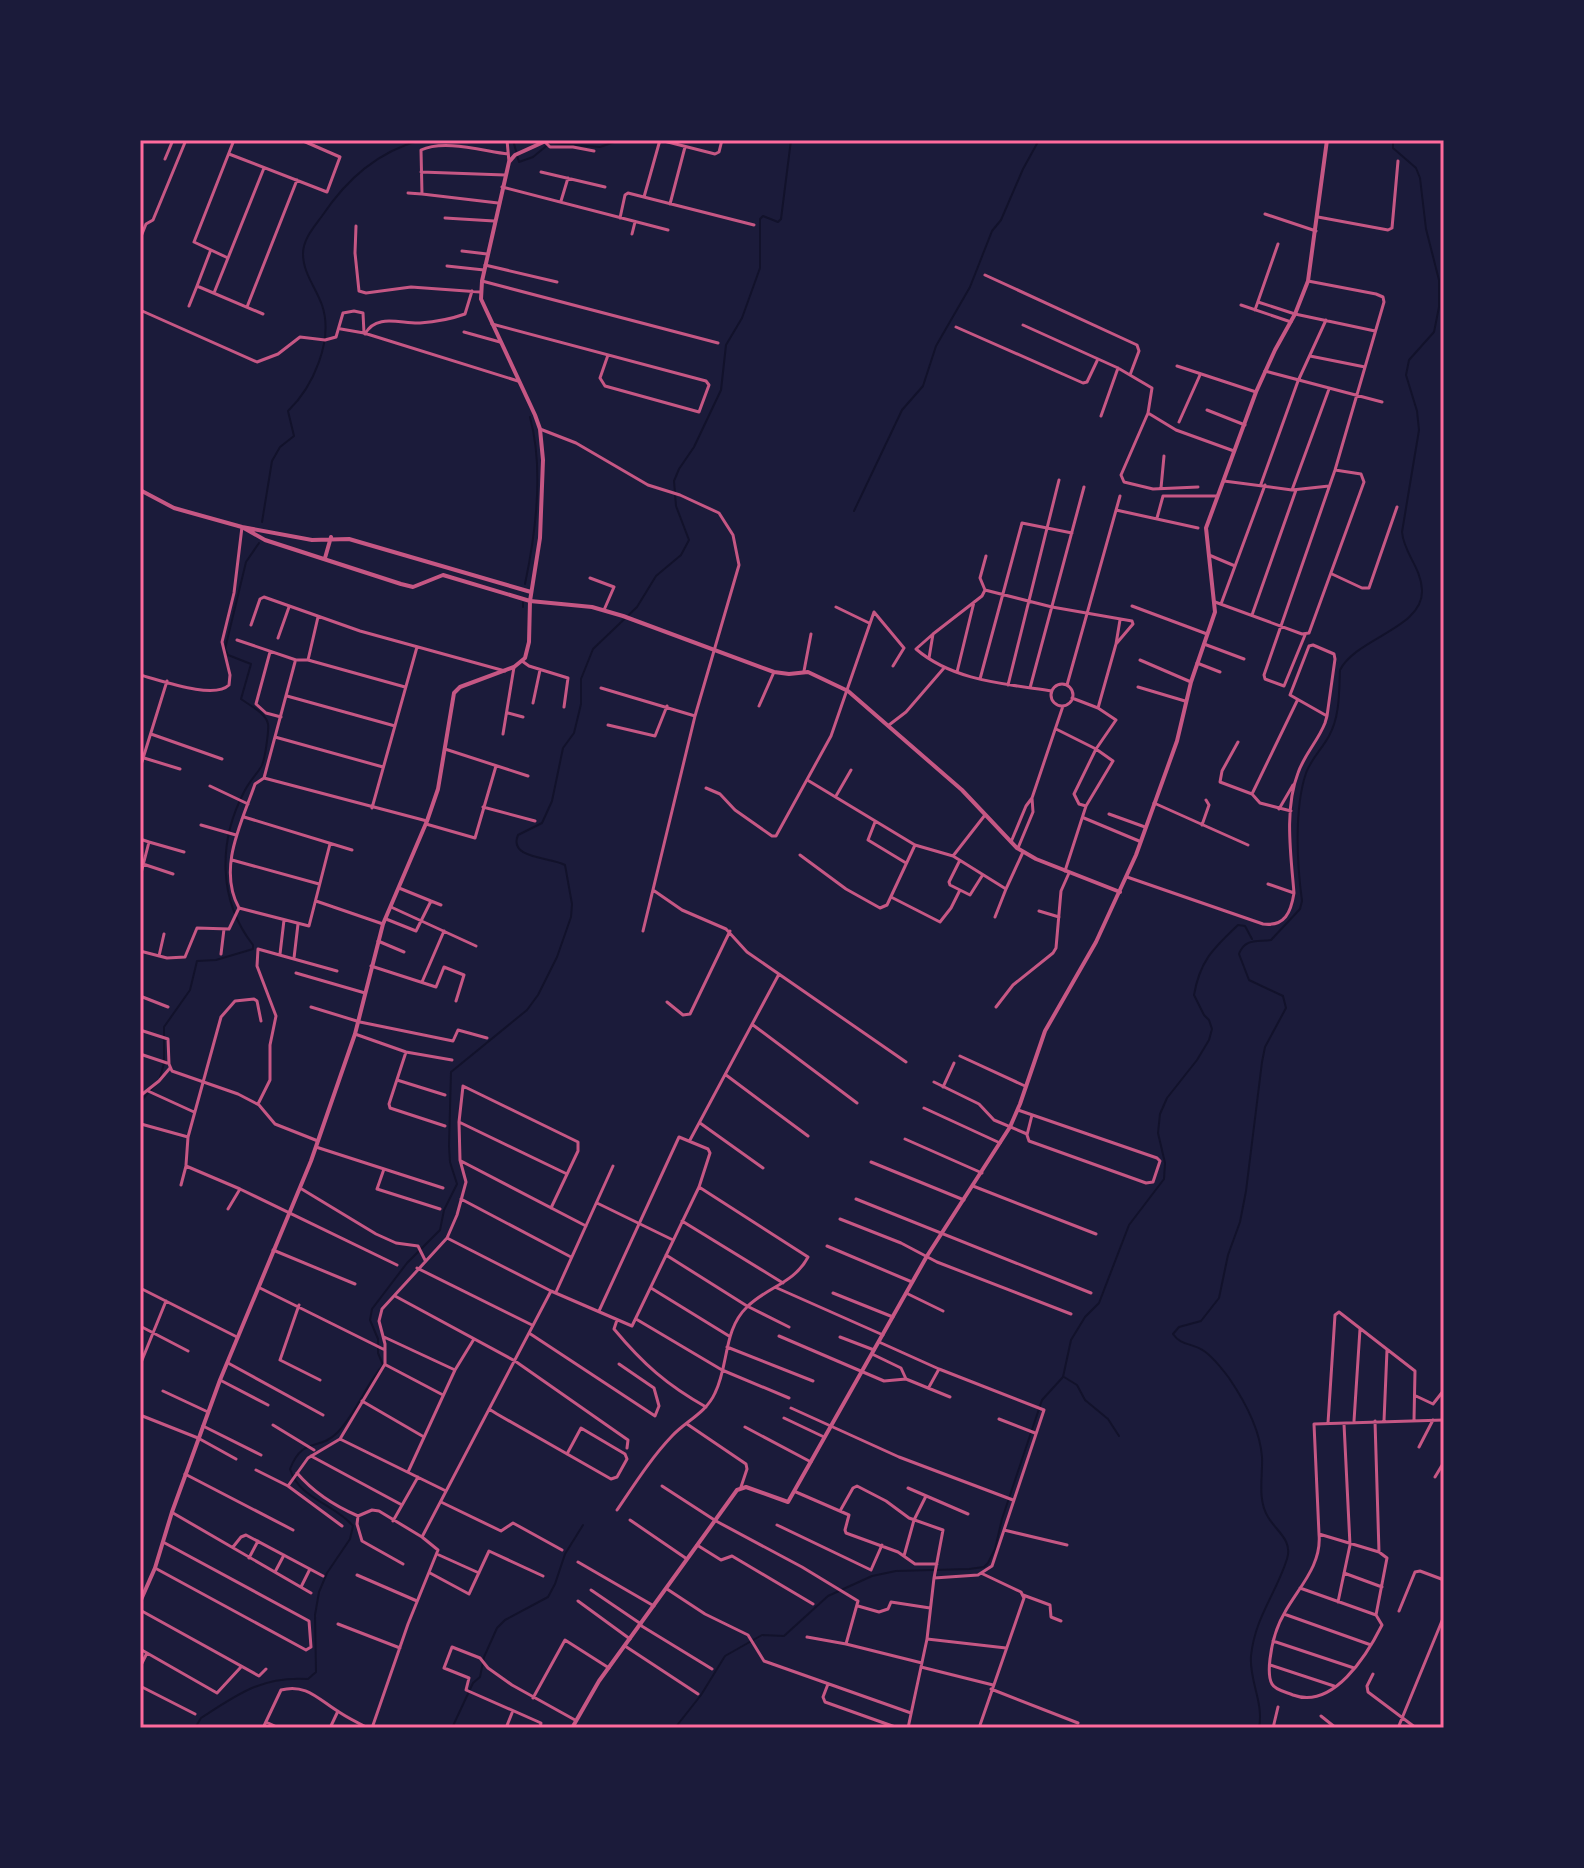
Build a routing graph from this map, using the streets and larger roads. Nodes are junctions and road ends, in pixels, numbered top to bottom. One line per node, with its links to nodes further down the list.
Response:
1 (173, 140): 14 (street)
2 (186, 140): 42 (street)
3 (234, 140): 12 (street)
4 (301, 140): 22 (street)
5 (507, 140): 13 (street)
6 (660, 140): 10 (street); 27 (street)
7 (722, 140): 10 (street)
8 (1327, 140): 32 (street)
9 (547, 143): 11 (street); 16 (street)
10 (685, 147): 30 (street)
11 (594, 151)
12 (229, 154): 17 (street); 44 (street)
13 (508, 154): 16 (street); 18 (street)
14 (165, 159)
15 (1398, 161): 32 (street)
16 (509, 162): 20 (street)
17 (264, 168): 22 (street); 47 (street)
18 (421, 172): 20 (street); 26 (street)
19 (541, 172): 21 (street)
20 (505, 175): 23 (street)
21 (568, 178): 24 (street); 29 (street)
22 (297, 180): 61 (street)
23 (502, 187): 28 (street); 29 (street)
24 (605, 187)
25 (408, 193): 26 (street)
26 (422, 194): 28 (street)
27 (644, 197): 30 (street); 34 (street)
28 (498, 203): 35 (street)
29 (561, 203): 34 (street)
30 (670, 204): 37 (street)
31 (1265, 214): 40 (street)
32 (1318, 217): 40 (street)
33 (445, 218): 35 (street)
34 (620, 218): 36 (street)
35 (494, 221): 46 (street)
36 (635, 222): 39 (street); 41 (street)
37 (754, 225)
38 (356, 226): 55 (street)
39 (668, 230)
40 (1316, 231): 52 (street)
41 (632, 234)
42 (140, 239)
43 (1278, 244): 58 (street)
44 (210, 251): 47 (street); 54 (street)
45 (462, 251): 46 (street)
46 (487, 254): 49 (street)
47 (228, 258): 57 (street)
48 (447, 266): 49 (street)
49 (485, 268): 51 (street); 53 (street)
50 (985, 275): 84 (street)
51 (482, 281): 56 (street); 76 (street)
52 (1308, 281): 65 (street); 72 (street)
53 (557, 282)
54 (197, 286): 57 (street); 60 (street)
55 (472, 291): 56 (street); 74 (street)
56 (480, 292): 68 (street)
57 (214, 293): 61 (street)
58 (1258, 302): 63 (street); 65 (street)
59 (1241, 305): 63 (street)
60 (189, 306)
61 (247, 307): 64 (street)
62 (140, 310): 71 (street)
63 (1255, 310): 67 (street)
64 (263, 314)
65 (1295, 314): 66 (street); 67 (street)
66 (1326, 320): 72 (street); 78 (street)
67 (1291, 322): 83 (street)
68 (491, 323): 75 (street); 77 (street)
69 (1023, 325): 79 (street)
70 (956, 327): 79 (street)
71 (340, 329): 74 (street); 74 (street)
72 (1375, 331): 81 (street)
73 (464, 332): 75 (street)
74 (365, 333): 86 (street)
75 (500, 342): 86 (street)
76 (718, 343)
77 (608, 355): 77 (street)
78 (1310, 356): 81 (street); 87 (street)
79 (1097, 361): 82 (street)
80 (1177, 366): 85 (street)
81 (1365, 367): 90 (street)
82 (1118, 368): 84 (street); 94 (street)
83 (1265, 371): 87 (street); 89 (street)
84 (1130, 375): 93 (street)
85 (1200, 375): 89 (street); 95 (street)
86 (518, 381): 97 (street)
87 (1298, 381): 88 (street); 103 (street)
88 (1329, 389): 90 (street); 109 (street)
89 (1256, 392): 96 (street)
90 (1358, 395): 91 (street); 100 (street)
91 (1382, 402)
92 (1207, 410): 96 (street)
93 (1148, 413): 98 (street); 107 (street)
94 (1101, 416)
95 (1179, 422)
96 (1245, 425): 98 (street)
97 (540, 429): 127 (street); 157 (street)
98 (1234, 451): 102 (street)
99 (1164, 456): 107 (street)
100 (1335, 470): 104 (street); 124 (street)
101 (1059, 480): 115 (street)
102 (1224, 481): 103 (street); 111 (street)
103 (1263, 485): 109 (street); 123 (street)
104 (1329, 486): 109 (street); 145 (street)
105 (1084, 487): 118 (street)
106 (1198, 487): 107 (street)
107 (1161, 488)
108 (140, 490): 116 (street)
109 (1294, 490): 140 (street)
110 (1120, 496): 113 (street)
111 (1218, 496): 114 (street); 120 (street)
112 (1397, 507): 124 (street)
113 (1116, 510): 114 (street); 139 (street)
114 (1157, 518): 117 (street)
115 (1047, 526): 118 (street); 128 (street); 132 (street)
116 (242, 527): 119 (street); 122 (street); 177 (street)
117 (1198, 528)
118 (1072, 533): 137 (street)
119 (331, 537): 122 (street); 127 (street)
120 (1207, 554): 123 (street); 131 (street)
121 (986, 556): 126 (street)
122 (325, 558): 129 (street)
123 (1235, 566): 133 (street)
124 (1332, 574): 149 (street)
125 (590, 578): 138 (street)
126 (985, 590): 128 (street); 130 (street)
127 (531, 592): 129 (street)
128 (1004, 595): 132 (street); 176 (street)
129 (530, 601): 138 (street); 164 (street)
130 (975, 601): 147 (street); 173 (street)
131 (1214, 601): 133 (street); 148 (street)
132 (1028, 602): 137 (street); 179 (street)
133 (1221, 604): 140 (street)
134 (1132, 606): 148 (street)
135 (289, 607): 141 (street); 144 (street); 150 (street)
136 (836, 607): 143 (street)
137 (1052, 607): 139 (street); 184 (street)
138 (604, 610): 157 (street)
139 (1087, 613): 142 (street); 180 (street)
140 (1252, 615): 145 (street)
141 (318, 617): 154 (street); 162 (street)
142 (1120, 619): 152 (street); 152 (street)
143 (868, 622): 156 (street); 185 (street)
144 (251, 625)
145 (1281, 626): 149 (street); 149 (street)
146 (811, 634): 171 (street)
147 (933, 634): 155 (street); 159 (street)
148 (1207, 634): 153 (street)
149 (1307, 634)
150 (278, 638)
151 (237, 640): 158 (street)
152 (1116, 644): 196 (street)
153 (1204, 644): 160 (street); 165 (street)
154 (417, 647): 170 (street); 181 (street)
155 (916, 647): 156 (street); 159 (street)
156 (904, 648): 166 (street)
157 (714, 651): 172 (street); 198 (street)
158 (270, 652): 161 (street); 200 (street)
159 (929, 658): 168 (street)
160 (1244, 659)
161 (296, 660): 162 (street); 187 (street)
162 (308, 660): 181 (street)
163 (1140, 660): 178 (street)
164 (522, 661): 167 (street); 169 (street)
165 (1197, 663): 174 (street); 178 (street)
166 (893, 666)
167 (514, 667): 170 (street); 197 (street)
168 (944, 667): 173 (street); 203 (street)
169 (540, 670): 191 (street); 195 (street)
170 (505, 671): 212 (street)
171 (804, 671): 172 (street); 185 (street)
172 (774, 672): 193 (street)
173 (957, 672): 176 (street)
174 (1220, 672)
175 (140, 675): 177 (street)
176 (980, 679): 179 (street)
177 (167, 681): 206 (street)
178 (1191, 682): 189 (street)
179 (1008, 685): 184 (street)
180 (1067, 685): 186 (street); 188 (street)
181 (405, 687): 204 (street)
182 (1138, 687): 189 (street)
183 (601, 688): 192 (street)
184 (1030, 688): 186 (street)
185 (848, 691): 203 (street); 223 (street)
186 (1052, 691): 194 (street)
187 (286, 695): 200 (street); 204 (street)
188 (1072, 698): 194 (street); 196 (street)
189 (1185, 701): 231 (street)
190 (1297, 701): 199 (street); 199 (street); 227 (street)
191 (533, 703)
192 (667, 706): 198 (street); 202 (street)
193 (759, 706)
194 (1063, 706): 205 (street)
195 (564, 707)
196 (1098, 708): 213 (street)
197 (508, 713): 201 (street); 207 (street)
198 (695, 716): 274 (street)
199 (1327, 716): 224 (street)
200 (281, 717): 208 (street)
201 (523, 717)
202 (608, 725)
203 (889, 725): 238 (street)
204 (395, 726): 217 (street)
205 (1056, 729): 213 (street); 229 (street)
206 (151, 734): 211 (street); 215 (street)
207 (503, 734)
208 (275, 737): 217 (street); 222 (street)
209 (1238, 742): 227 (street)
210 (140, 747): 211 (street)
211 (146, 749): 214 (street)
212 (445, 749): 216 (street); 243 (street)
213 (1096, 749): 233 (street); 233 (street)
214 (144, 758): 218 (street); 219 (street)
215 (222, 759)
216 (496, 766): 221 (street); 234 (street)
217 (383, 767): 235 (street)
218 (140, 768)
219 (180, 769)
220 (851, 770): 228 (street)
221 (528, 776)
222 (264, 778): 232 (street); 235 (street)
223 (808, 780): 226 (street); 228 (street)
224 (1295, 782): 236 (street); 237 (street)
225 (210, 786): 232 (street)
226 (706, 788)
227 (1252, 794): 236 (street)
228 (836, 796): 244 (street)
229 (1032, 798): 252 (street); 257 (street)
230 (1206, 800): 246 (street)
231 (1154, 803): 246 (street); 247 (street)
232 (248, 804): 240 (street)
233 (1086, 806): 241 (street)
234 (483, 807): 242 (street); 243 (street)
235 (372, 808): 243 (street)
236 (1279, 809): 237 (street)
237 (1291, 811): 277 (street)
238 (985, 814): 252 (street); 260 (street)
239 (1109, 814): 247 (street)
240 (244, 817): 248 (street); 253 (street)
241 (1084, 818): 250 (street); 265 (street)
242 (535, 821)
243 (427, 822): 272 (street)
244 (875, 822): 254 (street); 264 (street)
245 (201, 825): 248 (street)
246 (1202, 825): 255 (street)
247 (1145, 827): 250 (street)
248 (235, 835): 261 (street)
249 (140, 839): 251 (street)
250 (1141, 841): 269 (street)
251 (149, 842): 258 (street); 263 (street)
252 (1011, 842): 257 (street)
253 (330, 844): 256 (street); 270 (street)
254 (915, 845): 260 (street); 264 (street)
255 (1248, 845)
256 (352, 850)
257 (1020, 850): 265 (street); 273 (street)
258 (184, 852)
259 (800, 855): 278 (street)
260 (953, 856): 262 (street)
261 (232, 860): 270 (street); 283 (street)
262 (959, 862): 267 (street); 275 (street)
263 (142, 863): 266 (street); 268 (street)
264 (906, 863): 278 (street)
265 (1067, 872): 276 (street); 286 (street)
266 (173, 874)
267 (982, 876): 273 (street); 275 (street)
268 (140, 877)
269 (1127, 877): 276 (street); 277 (street)
270 (319, 884): 279 (street)
271 (1268, 884): 277 (street)
272 (399, 888): 280 (street); 282 (street)
273 (1006, 889): 285 (street)
274 (653, 890): 293 (street); 294 (street)
275 (960, 890): 278 (street)
276 (1120, 892): 333 (street)
277 (1294, 893)
278 (891, 897)
279 (316, 901): 289 (street); 290 (street)
280 (431, 901): 281 (street); 287 (street)
281 (441, 905)
282 (391, 907): 287 (street); 289 (street)
283 (238, 909): 288 (street); 291 (street)
284 (1039, 911): 286 (street)
285 (995, 917)
286 (1059, 917): 315 (street)
287 (422, 919): 289 (street); 292 (street)
288 (284, 920): 290 (street); 301 (street)
289 (384, 921): 296 (street)
290 (298, 924): 303 (street)
291 (224, 929): 300 (street); 302 (street)
292 (444, 931): 297 (street); 308 (street)
293 (643, 931)
294 (730, 931): 307 (street); 312 (street)
295 (164, 934): 302 (street)
296 (378, 941): 299 (street); 304 (street)
297 (476, 946)
298 (140, 951): 302 (street)
299 (404, 952)
300 (221, 954)
301 (280, 954): 303 (street); 340 (street)
302 (159, 956)
303 (294, 958): 305 (street)
304 (371, 966): 308 (street); 309 (street)
305 (337, 971)
306 (296, 973): 309 (street)
307 (779, 974): 318 (street); 326 (street)
308 (422, 982): 311 (street)
309 (365, 993): 317 (street)
310 (140, 996): 313 (street)
311 (456, 1001)
312 (667, 1002)
313 (168, 1007)
314 (311, 1007): 317 (street)
315 (996, 1007)
316 (261, 1021): 331 (street)
317 (360, 1022): 320 (street); 321 (street)
318 (753, 1025): 329 (street); 339 (street)
319 (140, 1030): 328 (street)
320 (355, 1034): 322 (street); 356 (street)
321 (487, 1038)
322 (406, 1052): 325 (street); 330 (street)
323 (140, 1054): 328 (street)
324 (960, 1056): 333 (street)
325 (452, 1060)
326 (906, 1062)
327 (954, 1063): 334 (street)
328 (168, 1065): 331 (street); 336 (street)
329 (726, 1075): 346 (street); 351 (street)
330 (397, 1080): 337 (street); 348 (street)
331 (204, 1081): 340 (street); 343 (street)
332 (934, 1082): 334 (street)
333 (1025, 1086): 342 (street)
334 (943, 1087): 349 (street)
335 (140, 1088): 336 (street)
336 (149, 1092): 338 (street); 343 (street)
337 (445, 1095)
338 (140, 1096)
339 (857, 1103)
340 (259, 1105): 356 (street)
341 (924, 1108): 355 (street)
342 (1018, 1110): 344 (street); 349 (street)
343 (194, 1112): 352 (street)
344 (1032, 1115): 350 (street); 350 (street)
345 (459, 1122): 357 (street); 364 (street); 364 (street)
346 (700, 1123): 354 (street); 361 (street)
347 (141, 1124): 352 (street)
348 (445, 1126)
349 (1010, 1127): 350 (street); 355 (street)
350 (1027, 1134)
351 (808, 1136)
352 (188, 1137): 359 (street)
353 (905, 1139): 363 (street)
354 (690, 1140): 367 (street); 381 (street)
355 (1000, 1143): 363 (street)
356 (317, 1144): 362 (street); 368 (street)
357 (460, 1160): 371 (street); 375 (street)
358 (871, 1162): 373 (street)
359 (186, 1166): 365 (street); 370 (street)
360 (613, 1166): 374 (street)
361 (763, 1168)
362 (384, 1169): 369 (street); 377 (street)
363 (982, 1173): 366 (street)
364 (567, 1174): 375 (street)
365 (181, 1185)
366 (973, 1186): 373 (street); 383 (street)
367 (699, 1187): 380 (street); 396 (street)
368 (300, 1188): 378 (street); 392 (street)
369 (443, 1188)
370 (240, 1189): 376 (street); 378 (street)
371 (460, 1199): 385 (street); 391 (street)
372 (856, 1199): 384 (street)
373 (964, 1200): 384 (street)
374 (597, 1203): 381 (street); 382 (street)
375 (551, 1208): 382 (street)
376 (228, 1209)
377 (440, 1209)
378 (289, 1213): 388 (street); 393 (street)
379 (840, 1219): 390 (street)
380 (682, 1221): 386 (street); 396 (street)
381 (638, 1224): 386 (street); 410 (street)
382 (586, 1226): 391 (street)
383 (1096, 1234)
384 (942, 1235): 390 (street); 405 (street)
385 (447, 1238): 392 (street); 402 (street)
386 (674, 1240): 389 (street)
387 (827, 1246): 395 (street)
388 (273, 1250): 397 (street); 398 (street)
389 (666, 1255): 400 (street); 409 (street)
390 (927, 1256): 395 (street); 412 (street)
391 (571, 1257): 402 (street)
392 (425, 1260): 394 (street)
393 (397, 1265)
394 (417, 1268): 406 (street); 416 (street)
395 (912, 1282): 404 (street)
396 (783, 1283): 401 (street)
397 (355, 1284)
398 (258, 1287): 408 (street); 425 (street)
399 (140, 1288): 407 (street)
400 (651, 1288): 414 (street); 423 (street)
401 (777, 1288): 409 (street); 422 (street)
402 (554, 1292): 410 (street); 416 (street)
403 (833, 1293): 413 (street)
404 (906, 1293): 411 (street); 413 (street)
405 (1091, 1293)
406 (395, 1296): 426 (street); 428 (street)
407 (166, 1301): 420 (street); 425 (street)
408 (299, 1305): 431 (street); 446 (street)
409 (747, 1306): 418 (street); 423 (street)
410 (599, 1311): 415 (street)
411 (943, 1311)
412 (1071, 1314)
413 (893, 1317): 422 (street)
414 (636, 1319): 415 (street); 442 (street)
415 (617, 1320): 457 (street)
416 (532, 1325): 421 (street)
417 (140, 1326): 420 (street)
418 (789, 1327)
419 (1360, 1328): 432 (street); 468 (street); 472 (street)
420 (153, 1332): 433 (street); 439 (street)
421 (528, 1333): 435 (street); 438 (street)
422 (883, 1335): 429 (street)
423 (729, 1336): 430 (street)
424 (779, 1336): 443 (street)
425 (237, 1337): 436 (street)
426 (384, 1337): 431 (street); 441 (street)
427 (840, 1337): 434 (street)
428 (474, 1339): 435 (street); 441 (street)
429 (879, 1342): 434 (street); 440 (street)
430 (727, 1347): 442 (street); 447 (street)
431 (384, 1350): 437 (street)
432 (1387, 1350): 452 (street); 470 (street)
433 (188, 1351)
434 (873, 1352): 443 (street); 444 (street)
435 (515, 1361): 459 (street); 484 (street)
436 (228, 1363): 445 (street); 462 (street)
437 (385, 1364): 451 (street); 455 (street)
438 (619, 1364)
439 (140, 1365)
440 (939, 1369): 448 (street); 478 (street)
441 (455, 1370): 451 (street)
442 (722, 1370): 454 (street); 457 (street)
443 (862, 1372): 444 (street); 476 (street)
444 (906, 1379): 448 (street)
445 (220, 1380): 456 (street); 460 (street)
446 (320, 1380)
447 (813, 1381)
448 (928, 1388): 453 (street)
449 (1444, 1390): 452 (street)
450 (163, 1391): 460 (street)
451 (443, 1395): 479 (street)
452 (1415, 1396): 465 (street)
453 (950, 1397)
454 (789, 1398)
455 (362, 1401): 479 (street); 482 (street)
456 (268, 1405)
457 (706, 1408): 473 (street)
458 (791, 1408): 476 (street)
459 (489, 1409): 486 (street); 502 (street)
460 (208, 1412): 475 (street)
461 (140, 1415): 481 (street)
462 (323, 1415)
463 (784, 1418): 480 (street)
464 (999, 1419): 478 (street)
465 (1414, 1420): 466 (street); 470 (street)
466 (1433, 1420): 467 (street); 483 (street)
467 (1444, 1420)
468 (1354, 1421): 469 (street); 471 (street)
469 (1375, 1421): 470 (street); 531 (street)
470 (1384, 1421)
471 (1344, 1422): 472 (street); 528 (street)
472 (1328, 1423): 521 (street)
473 (687, 1424): 500 (street); 508 (street)
474 (273, 1425): 485 (street)
475 (203, 1426): 481 (street); 487 (street)
476 (831, 1426): 480 (street); 505 (street)
477 (745, 1427): 490 (street)
478 (1032, 1432): 505 (street)
479 (424, 1437): 493 (street)
480 (824, 1437): 490 (street)
481 (198, 1438): 489 (street); 494 (street)
482 (340, 1439): 485 (street); 493 (street)
483 (1419, 1447)
484 (627, 1448)
485 (314, 1450): 488 (street)
486 (567, 1454): 486 (street)
487 (261, 1455)
488 (310, 1455): 495 (street); 507 (street)
489 (236, 1459)
490 (811, 1462): 503 (street)
491 (1444, 1462): 497 (street)
492 (256, 1470): 498 (street)
493 (408, 1472): 496 (street)
494 (185, 1474): 510 (street); 519 (street)
495 (297, 1474): 498 (street); 512 (street)
496 (418, 1477): 502 (street); 507 (street)
497 (1435, 1477)
498 (290, 1484): 518 (street)
499 (662, 1486): 516 (street)
500 (741, 1487): 503 (street); 516 (street)
501 (908, 1488): 504 (street)
502 (446, 1491): 506 (street)
503 (794, 1491): 509 (street)
504 (926, 1496): 511 (street); 514 (street)
505 (1009, 1498): 520 (street)
506 (441, 1502): 522 (street); 530 (street)
507 (402, 1505): 515 (street)
508 (617, 1510)
509 (840, 1511): 514 (street); 526 (street)
510 (172, 1512): 524 (street); 529 (street)
511 (968, 1514)
512 (358, 1516): 515 (street); 538 (street)
513 (630, 1520): 536 (street)
514 (914, 1520): 534 (street); 539 (street)
515 (393, 1521): 522 (street)
516 (716, 1521): 525 (street); 565 (street)
517 (777, 1525): 526 (street)
518 (342, 1526)
519 (293, 1530)
520 (1004, 1530): 527 (street); 546 (street)
521 (1319, 1534): 528 (street); 555 (street)
522 (422, 1537): 532 (street)
523 (258, 1541): 529 (street); 533 (street); 535 (street)
524 (163, 1542): 540 (street); 540 (street)
525 (697, 1545): 536 (street); 563 (street)
526 (882, 1545): 534 (street)
527 (1067, 1545)
528 (1350, 1545): 531 (street); 545 (street)
529 (233, 1547): 535 (street)
530 (562, 1550)
531 (1379, 1552): 553 (street)
532 (438, 1554): 543 (street); 544 (street)
533 (284, 1555): 541 (street); 542 (street)
534 (904, 1556): 539 (street)
535 (249, 1558): 542 (street)
536 (687, 1559): 554 (street)
537 (578, 1562): 564 (street)
538 (403, 1564)
539 (937, 1565): 550 (street)
540 (155, 1568): 561 (street)
541 (310, 1569): 548 (street); 552 (street)
542 (275, 1572): 552 (street)
543 (430, 1573): 544 (street); 559 (street)
544 (479, 1573): 549 (street)
545 (1344, 1573): 553 (street); 562 (street)
546 (983, 1574): 550 (street); 558 (street)
547 (357, 1575): 559 (street)
548 (323, 1576)
549 (543, 1576)
550 (935, 1576): 566 (street)
551 (1444, 1580): 568 (street)
552 (300, 1587): 557 (street)
553 (1383, 1587): 570 (street)
554 (666, 1588): 564 (street); 595 (street)
555 (1300, 1588): 562 (street); 569 (street)
556 (591, 1590): 574 (street)
557 (311, 1593)
558 (1023, 1595): 572 (street); 583 (street)
559 (417, 1601): 582 (street)
560 (578, 1601): 576 (street)
561 (140, 1602)
562 (1338, 1602): 570 (street)
563 (813, 1604)
564 (654, 1606): 574 (street)
565 (858, 1606): 566 (street); 579 (street)
566 (931, 1608): 577 (street)
567 (140, 1610): 588 (street)
568 (1399, 1611)
569 (1284, 1614): 578 (street); 580 (street)
570 (1376, 1615): 580 (street)
571 (1444, 1616): 607 (street)
572 (1061, 1621)
573 (338, 1624): 582 (street)
574 (640, 1624): 576 (street); 593 (street)
575 (807, 1637): 579 (street)
576 (630, 1639): 581 (street)
577 (927, 1639): 583 (street); 586 (street)
578 (1273, 1641): 587 (street); 591 (street)
579 (846, 1644): 586 (street)
580 (1371, 1645): 591 (street)
581 (625, 1646): 590 (street); 599 (street)
582 (400, 1648): 614 (street)
583 (1006, 1648): 598 (street)
584 (140, 1649): 585 (street)
585 (147, 1653): 588 (street); 589 (street)
586 (922, 1665): 598 (street); 604 (street)
587 (1270, 1665): 597 (street); 597 (street)
588 (242, 1666): 592 (street)
589 (140, 1667)
590 (609, 1668): 600 (street); 608 (street)
591 (1354, 1668): 597 (street)
592 (266, 1669)
593 (712, 1669)
594 (1373, 1674): 607 (street)
595 (829, 1683): 604 (street); 620 (street)
596 (140, 1686): 605 (street)
597 (1336, 1686)
598 (992, 1687): 610 (street); 622 (street)
599 (698, 1694)
600 (533, 1698): 603 (street); 608 (street)
601 (1278, 1707): 623 (street)
602 (338, 1711): 609 (street); 613 (street); 614 (street)
603 (513, 1712): 617 (street); 618 (street)
604 (911, 1713): 621 (street)
605 (195, 1714)
606 (1321, 1716): 624 (street)
607 (1402, 1718): 625 (street); 626 (street)
608 (575, 1720): 619 (street)
609 (266, 1722): 611 (street); 612 (street)
610 (1078, 1723)
611 (263, 1728)
612 (279, 1728)
613 (330, 1728)
614 (370, 1728)
615 (475, 1728): 616 (street)
616 (483, 1728)
617 (506, 1728)
618 (540, 1728)
619 (572, 1728)
620 (898, 1728)
621 (908, 1728)
622 (979, 1728)
623 (1273, 1728)
624 (1336, 1728)
625 (1398, 1728)
626 (1416, 1728)

